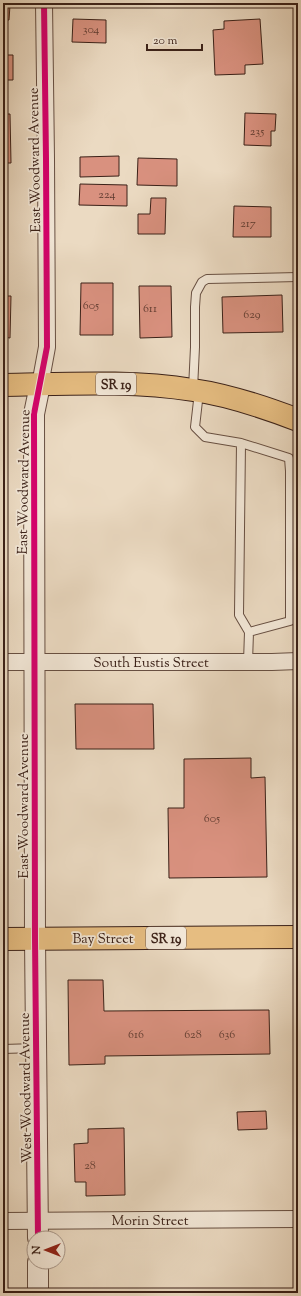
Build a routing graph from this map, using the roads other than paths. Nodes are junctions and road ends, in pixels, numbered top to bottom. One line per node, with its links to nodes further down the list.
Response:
1 (44, 3): 4 (street, East Woodward Avenue)
2 (298, 277): 5 (lane)
3 (3, 385): 4 (main road, SR 19)
4 (40, 385): 5 (main road, SR 19); 10 (street, East Woodward Avenue)
5 (196, 390): 6 (main road, SR 19); 7 (lane)
6 (298, 420)
7 (241, 443): 8 (lane); 8 (lane)
8 (249, 632): 11 (lane)
9 (3, 662): 10 (street, South Eustis Street)
10 (34, 662): 11 (street, South Eustis Street); 15 (street, East Woodward Avenue)
11 (248, 662): 12 (street, South Eustis Street)
12 (298, 662)
13 (298, 937): 15 (main road, Bay Street / SR 19)
14 (3, 939): 15 (main road, Bay Street / SR 19)
15 (35, 939): 16 (street, West Woodward Avenue)
16 (36, 1048): 17 (lane); 20 (street, West Woodward Avenue)
17 (3, 1049)
18 (298, 1219): 20 (street, Morin Street)
19 (3, 1221): 20 (street, Morin Street)
20 (38, 1229)
21 (38, 1270): 22 (street)
22 (38, 1293)

